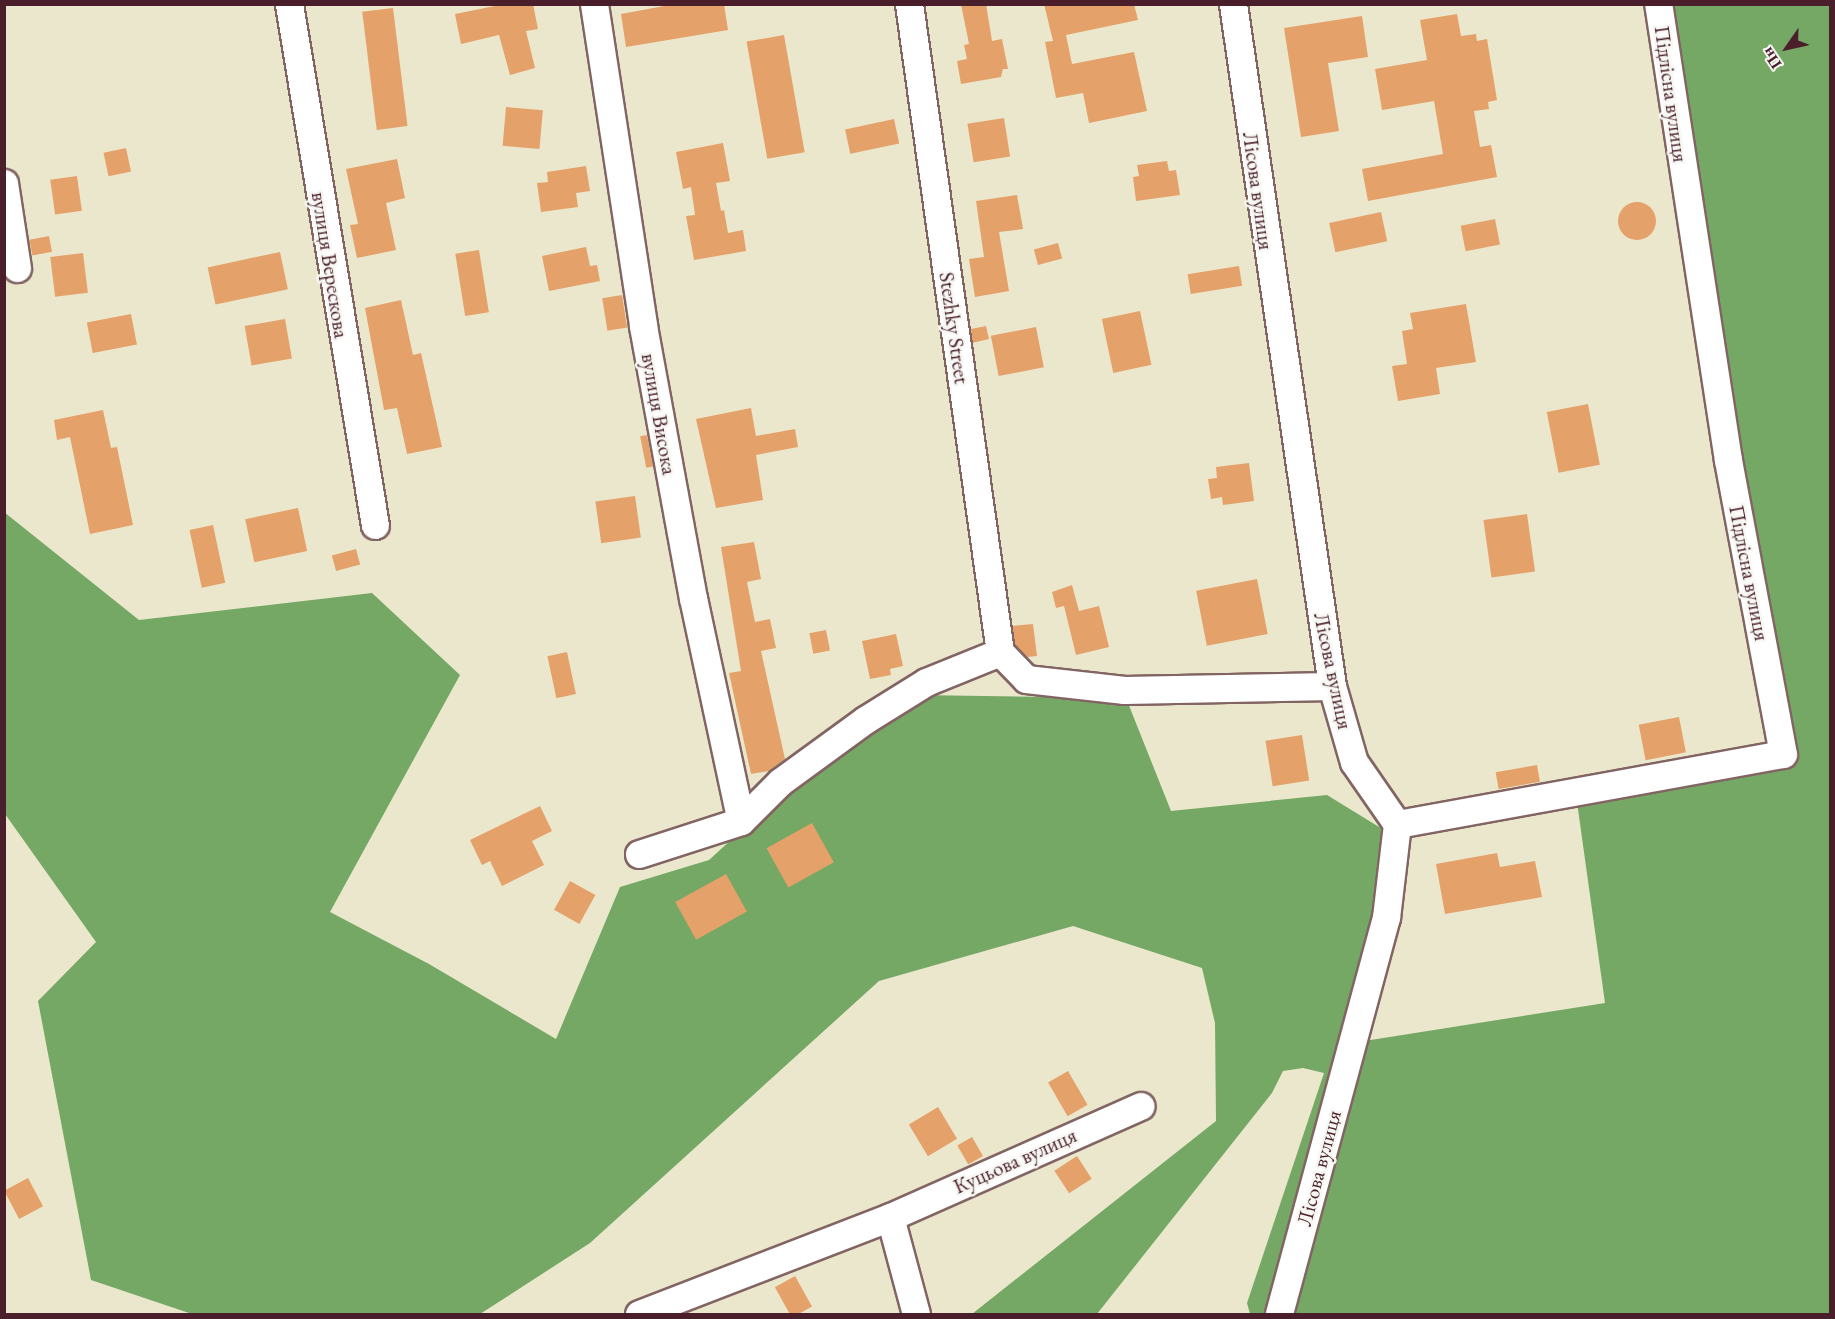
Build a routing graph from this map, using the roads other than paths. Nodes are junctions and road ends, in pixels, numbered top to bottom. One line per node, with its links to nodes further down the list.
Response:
1 (289, 4): 8 (street, вулиця Верескова)
2 (594, 4): 11 (street, вулиця Висока)
3 (909, 4): 9 (street, Stezhky Street)
4 (1233, 4): 10 (street, Лісова вулиця)
5 (1658, 4): 12 (street, Підлісна вулиця)
6 (4, 183): 7 (street)
7 (17, 268)
8 (375, 525)
9 (1000, 652): 10 (street); 11 (street)
10 (1332, 686): 12 (street, Лісова вулиця)
11 (741, 821): 13 (street)
12 (1397, 824): 18 (street, Лісова вулиця)
13 (639, 854)
14 (1140, 1106): 15 (street, Куцьова вулиця)
15 (890, 1217): 16 (street, Куцьова вулиця); 17 (street)
16 (639, 1314)
17 (916, 1314)
18 (1279, 1314)

